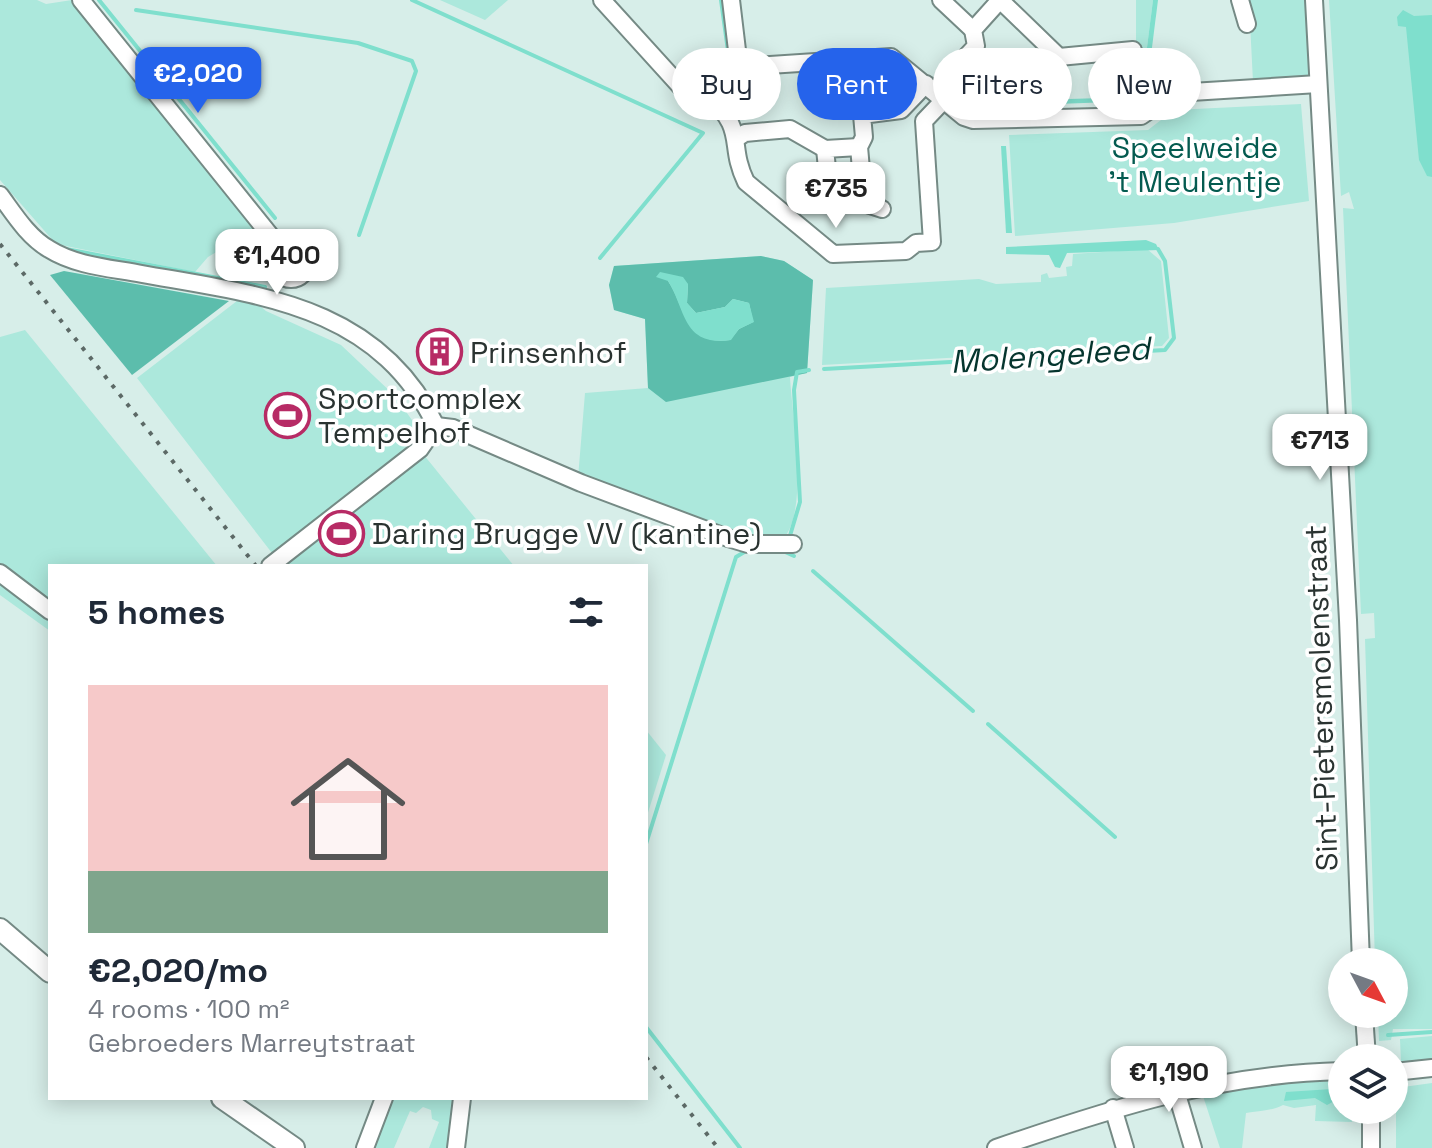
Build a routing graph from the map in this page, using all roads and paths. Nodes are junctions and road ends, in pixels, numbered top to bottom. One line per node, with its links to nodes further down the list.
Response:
1 (81, 0): 27 (street)
2 (731, 0): 10 (street)
3 (941, 0): 9 (street)
4 (1000, 0): 9 (street); 12 (street)
5 (1240, 0): 8 (street)
6 (1314, 0): 15 (street, Sint-Pietersmolenstraat)
7 (609, 2): 14 (street)
8 (1247, 24)
9 (973, 30): 11 (street)
10 (737, 48)
11 (974, 48)
12 (1088, 54)
13 (781, 64): 16 (street)
14 (672, 68)
15 (1318, 84): 18 (street); 34 (street, Sint-Pietersmolenstraat)
16 (933, 90)
17 (933, 92): 22 (street)
18 (1201, 93)
19 (933, 94): 21 (street)
20 (728, 120): 21 (street)
21 (737, 138): 23 (street)
22 (859, 147): 23 (street); 24 (street)
23 (825, 149): 24 (street)
24 (860, 176): 26 (street)
25 (0, 195): 28 (street)
26 (882, 209)
27 (282, 250)
28 (436, 426): 29 (street); 30 (street)
29 (793, 544)
30 (273, 564)
31 (0, 573): 32 (street)
32 (48, 609)
33 (0, 929): 35 (main road)
34 (1360, 948)
35 (48, 970)
36 (1432, 1068): 37 (street)
37 (1408, 1071)
38 (1328, 1072): 39 (street)
39 (1176, 1091): 43 (street); 50 (street)
40 (225, 1100): 45 (main road)
41 (383, 1100): 46 (street)
42 (462, 1100): 47 (street)
43 (1113, 1108): 48 (street); 49 (street)
44 (1371, 1124): 51 (street)
45 (294, 1148)
46 (365, 1148)
47 (456, 1148)
48 (996, 1148)
49 (1125, 1148)
50 (1193, 1148)
51 (1371, 1148)

